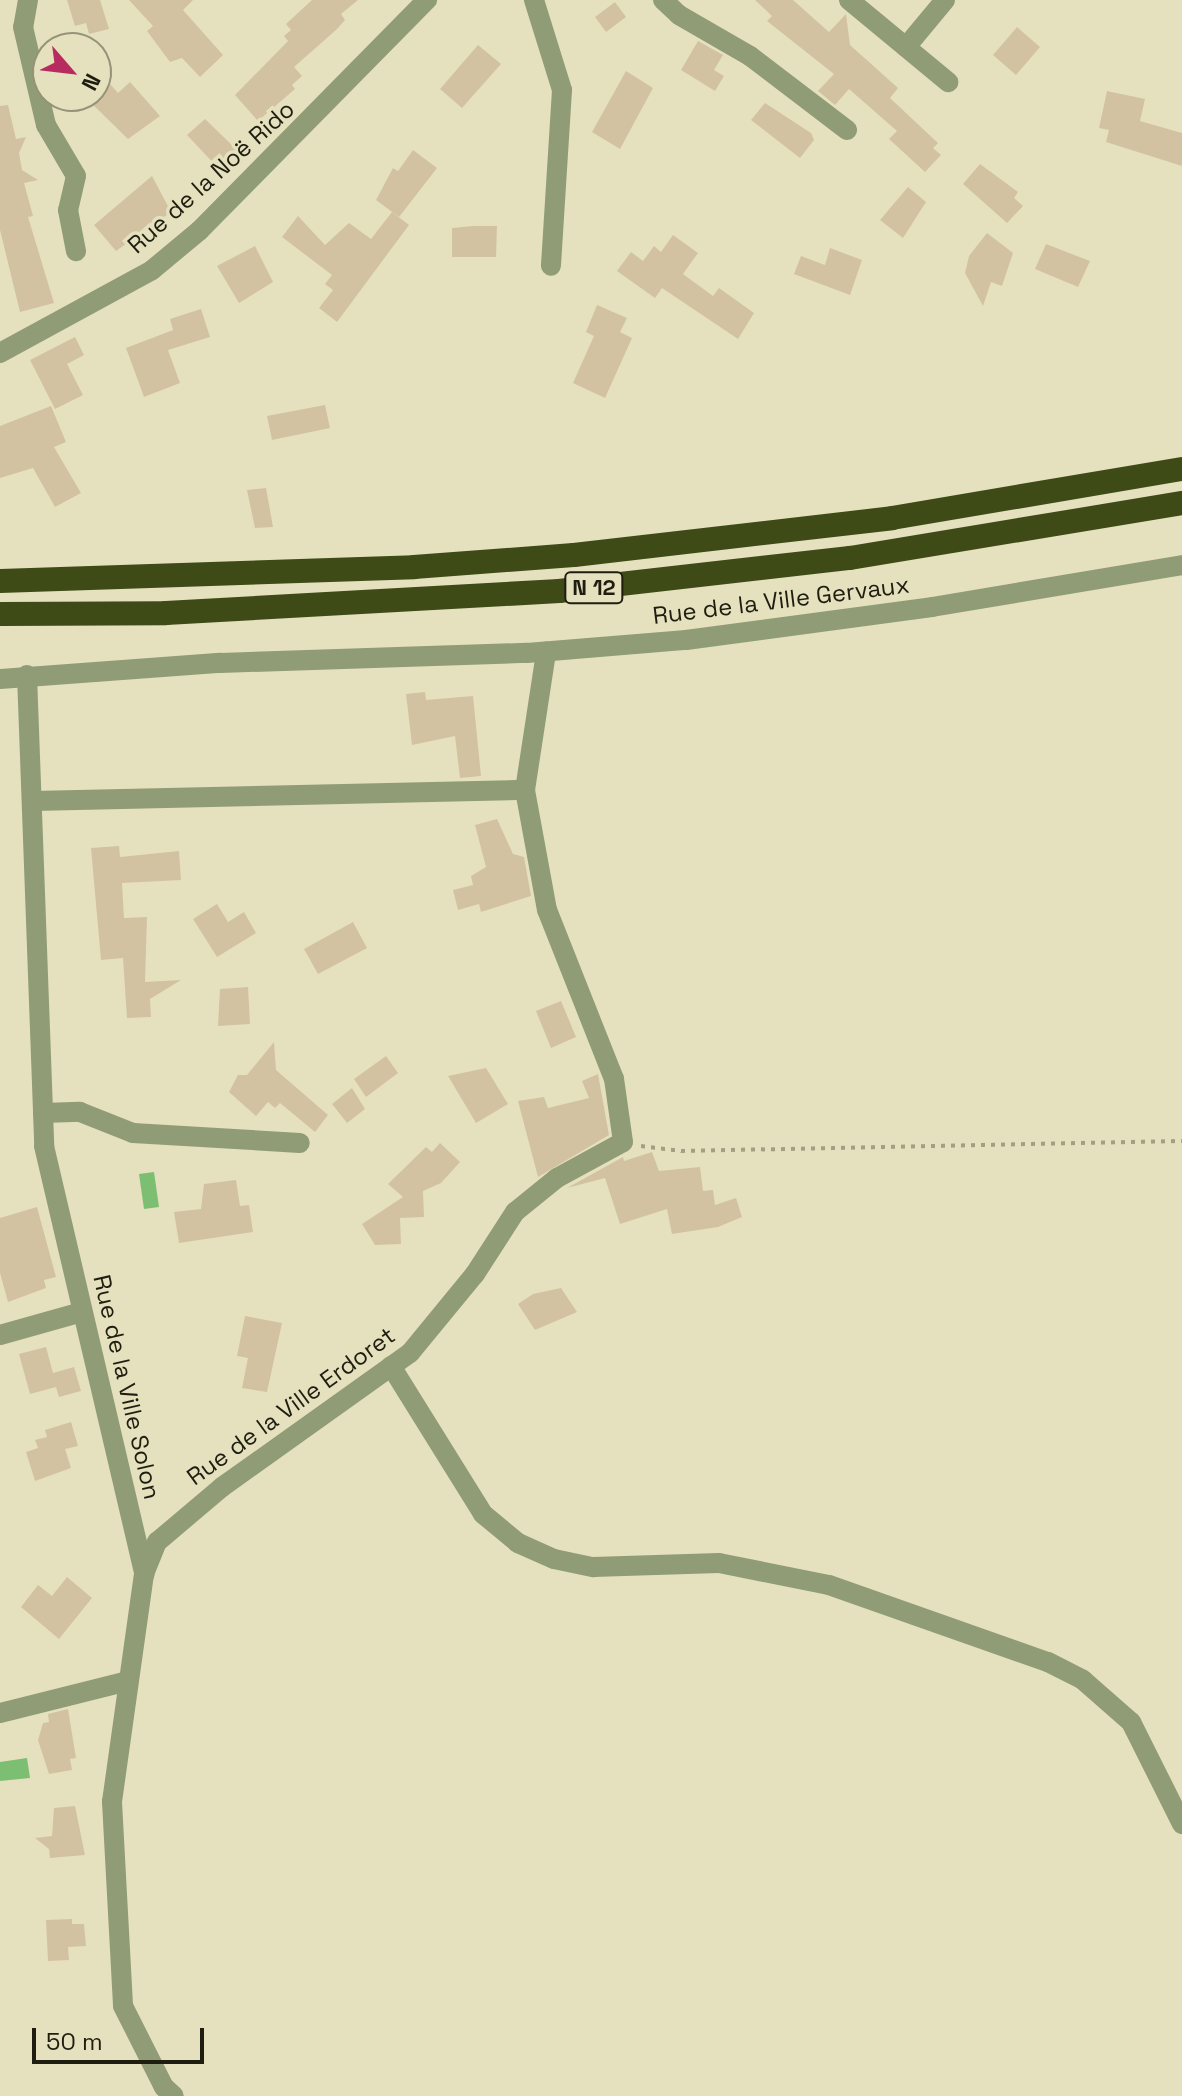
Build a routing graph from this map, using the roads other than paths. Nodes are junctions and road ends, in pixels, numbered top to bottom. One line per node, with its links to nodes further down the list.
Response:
1 (28, 0): 10 (street)
2 (427, 0): 12 (street, Rue de la Noë Rido)
3 (534, 0): 11 (street)
4 (663, 0): 9 (street)
5 (849, 0): 7 (street)
6 (945, 0): 7 (street)
7 (906, 47): 8 (street)
8 (948, 82)
9 (847, 130)
10 (76, 251)
11 (551, 266)
12 (0, 353)
13 (1182, 469): 16 (highway, N 12)
14 (1182, 503): 17 (highway, N 12)
15 (1182, 565): 18 (street, Rue de la Ville Gervaux)
16 (0, 581)
17 (0, 614)
18 (546, 652): 19 (street, Rue de la Ville Gervaux); 21 (street)
19 (27, 675): 20 (street, Rue de la Ville Gervaux); 22 (street, Rue de la Ville Solon)
20 (0, 679)
21 (525, 790): 22 (street); 27 (street, Rue de la Ville Erdoret)
22 (33, 801): 23 (street, Rue de la Ville Solon)
23 (43, 1113): 24 (street); 25 (street, Rue de la Ville Solon)
24 (300, 1143)
25 (82, 1312): 26 (street); 28 (street, Rue de la Ville Solon)
26 (0, 1335)
27 (391, 1366): 28 (street, Rue de la Ville Erdoret); 31 (street)
28 (144, 1574): 29 (street, Rue de la Ville Solon)
29 (128, 1681): 30 (street); 32 (street, Rue de la Ville Solon)
30 (0, 1713)
31 (1182, 1824)
32 (174, 2096)

